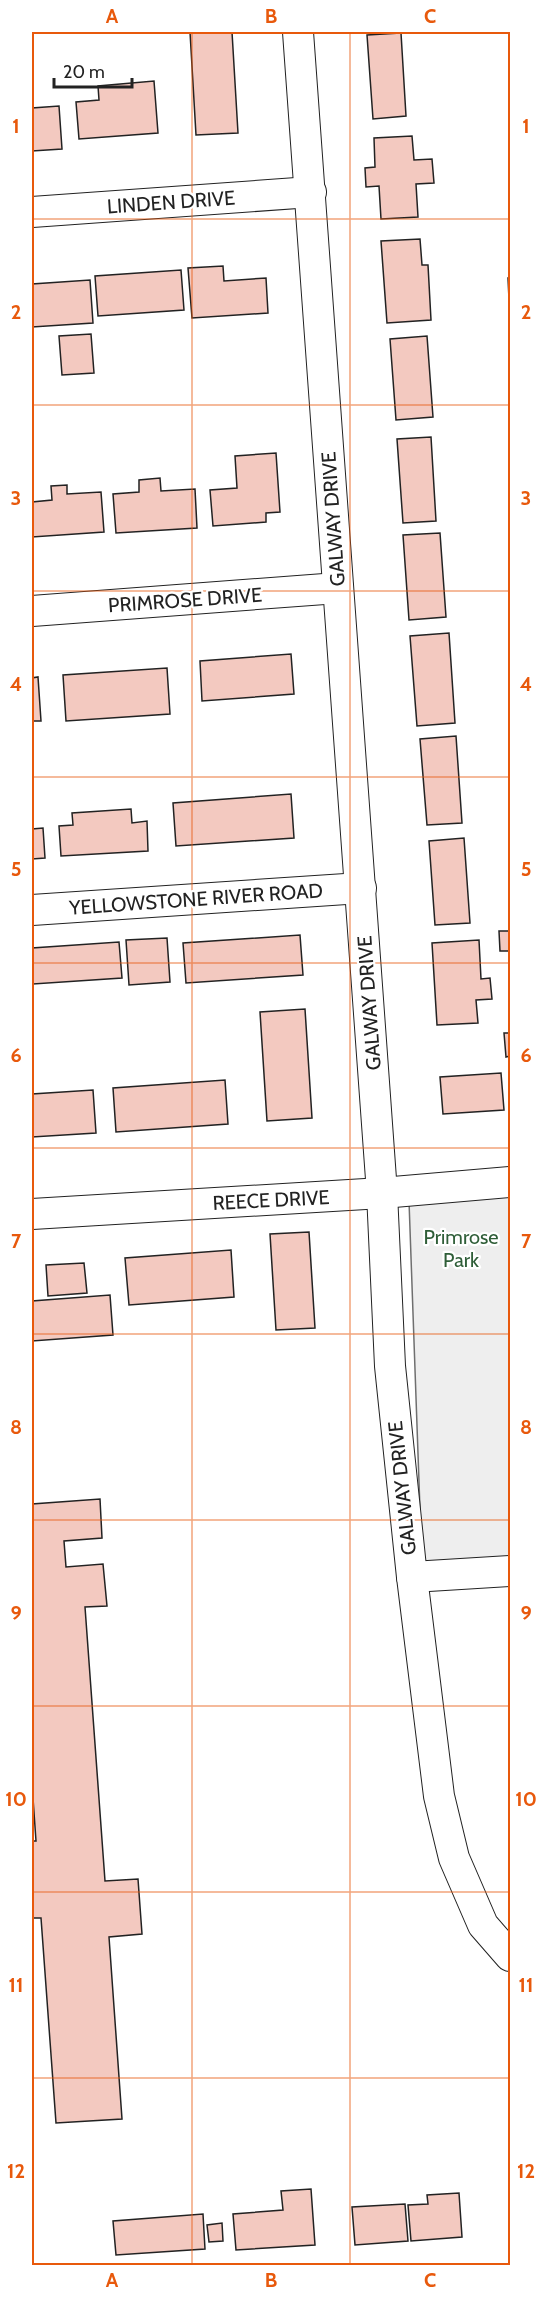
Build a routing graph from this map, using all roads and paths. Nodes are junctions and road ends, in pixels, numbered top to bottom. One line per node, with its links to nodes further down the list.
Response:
1 (298, 32): 2 (street, GALWAY DRIVE)
2 (311, 192): 3 (street, LINDEN DRIVE); 4 (street, GALWAY DRIVE)
3 (32, 212)
4 (338, 588): 5 (street, PRIMROSE DRIVE); 6 (street, GALWAY DRIVE)
5 (32, 611)
6 (361, 888): 7 (street, YELLOWSTONE RIVER ROAD); 9 (street, GALWAY DRIVE)
7 (32, 910)
8 (510, 1182): 9 (street, REECE DRIVE)
9 (382, 1193): 10 (street, REECE DRIVE); 12 (street, GALWAY DRIVE)
10 (32, 1214)
11 (510, 1571): 12 (street)
12 (412, 1578): 13 (street, GALWAY DRIVE)
13 (510, 1956)

